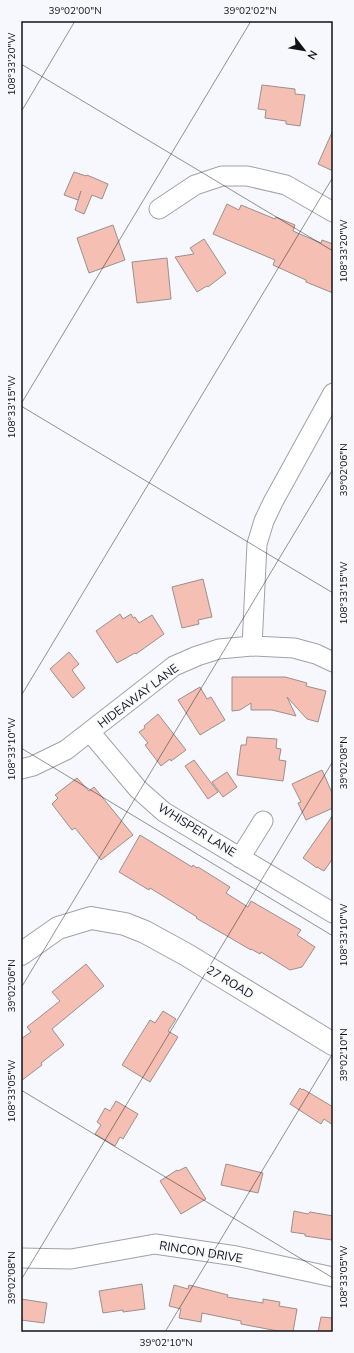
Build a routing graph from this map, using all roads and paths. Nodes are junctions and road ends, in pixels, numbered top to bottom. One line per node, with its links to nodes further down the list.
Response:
1 (159, 209): 2 (street)
2 (333, 212)
3 (333, 393): 4 (street)
4 (252, 646): 5 (street, HIDEAWAY LANE); 6 (street, HIDEAWAY LANE)
5 (333, 662)
6 (90, 732): 7 (street, HIDEAWAY LANE); 9 (street, WHISPER LANE)
7 (21, 769)
8 (263, 820): 9 (street, WHISPER LANE)
9 (240, 858): 10 (street, WHISPER LANE)
10 (333, 913)
11 (21, 954): 12 (street, 27 ROAD)
12 (333, 1044)
13 (21, 1258): 14 (street, RINCON DRIVE)
14 (333, 1277)

